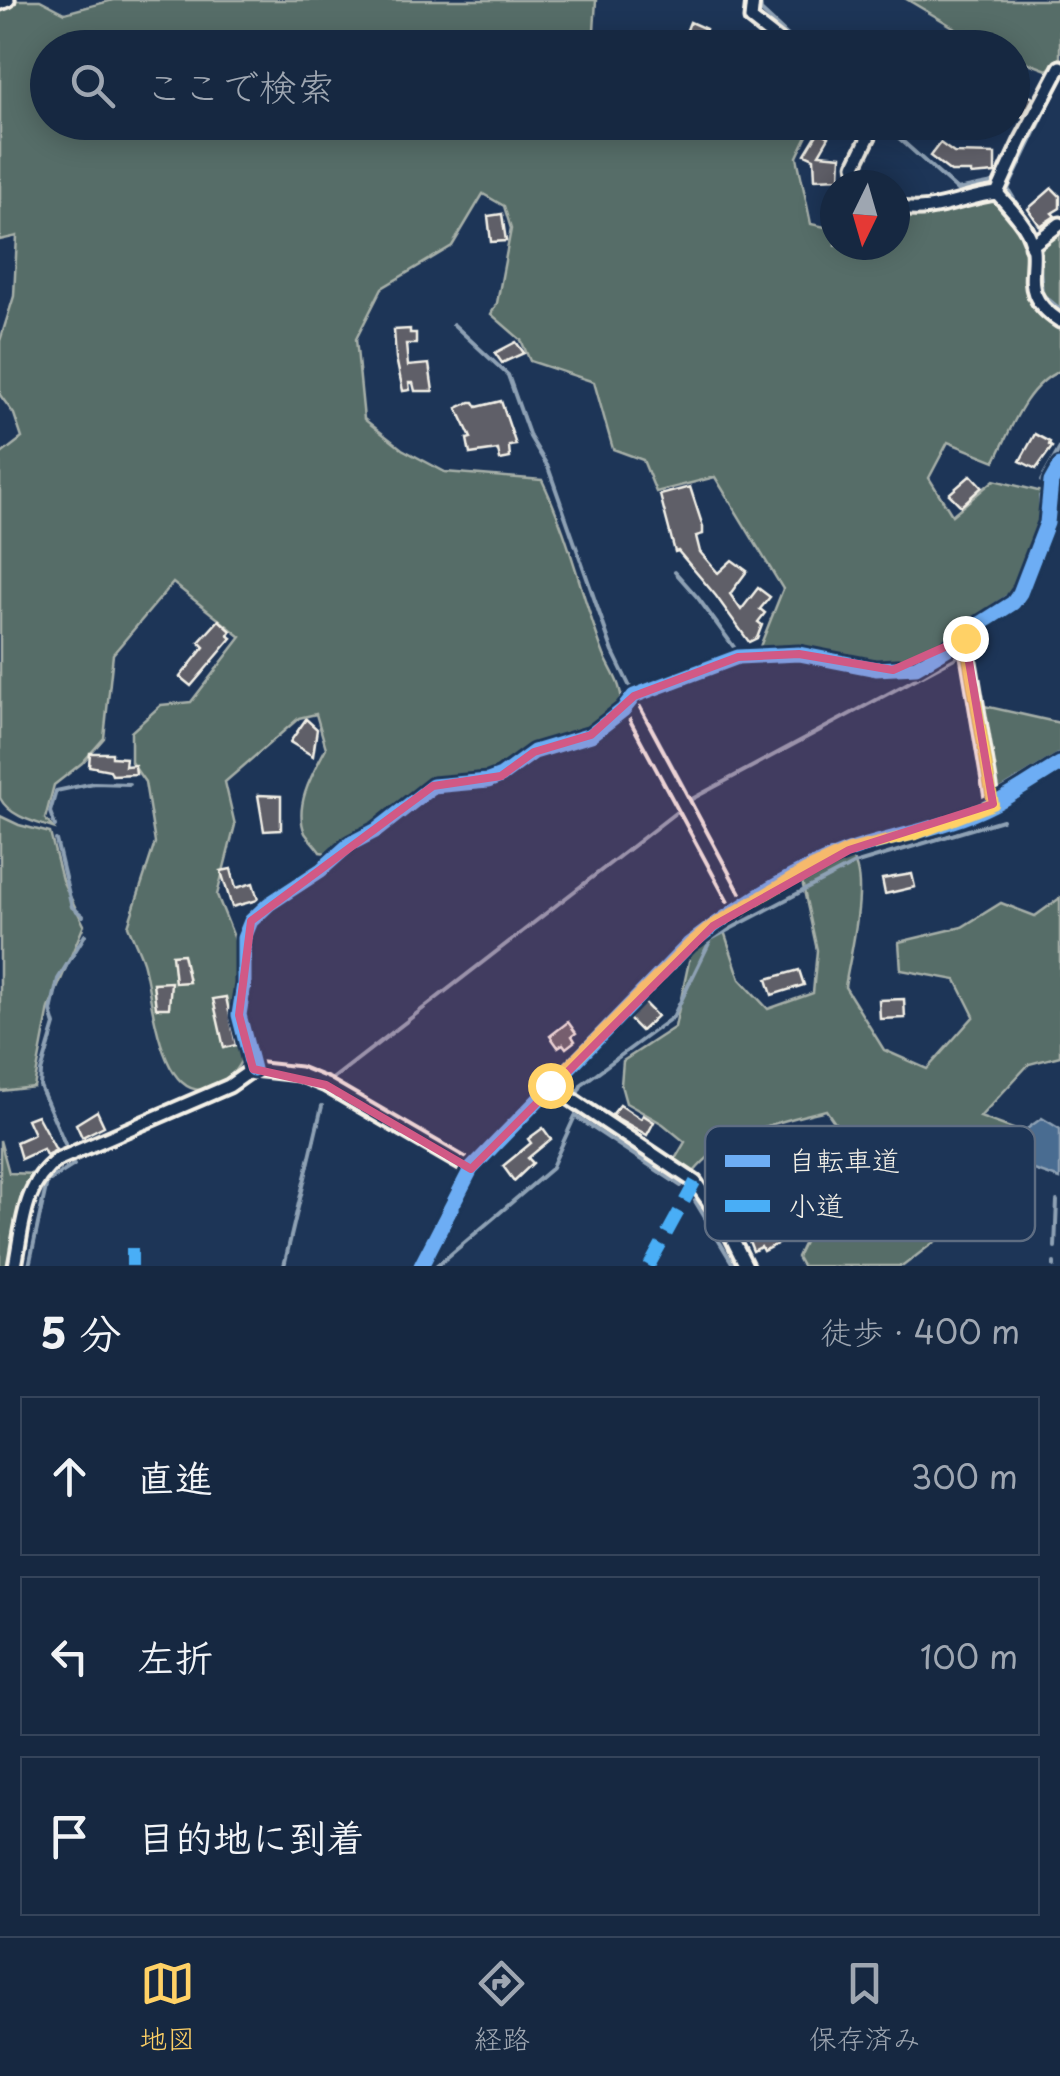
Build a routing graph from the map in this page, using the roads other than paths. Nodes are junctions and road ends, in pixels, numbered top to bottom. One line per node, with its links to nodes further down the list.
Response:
1 (8, 0): 3 (street)
2 (753, 0): 4 (street)
3 (0, 3)
4 (765, 30)
5 (1060, 68): 6 (street)
6 (1030, 123)
7 (866, 140): 9 (street)
8 (1021, 140): 10 (street)
9 (856, 170)
10 (998, 194): 11 (street); 13 (street)
11 (910, 209)
12 (1060, 224): 13 (street)
13 (1031, 246): 14 (street)
14 (1060, 322)
15 (1060, 466): 16 (street)
16 (1055, 498): 17 (street)
17 (970, 632): 18 (street); 20 (street)
18 (628, 701): 21 (street); 22 (street)
19 (1060, 764): 20 (street)
20 (993, 804): 21 (street)
21 (740, 910): 23 (street)
22 (253, 1069): 24 (street); 27 (street)
23 (550, 1085): 24 (street); 25 (street)
24 (472, 1169): 28 (street)
25 (705, 1197)
26 (733, 1241): 29 (street)
27 (14, 1266)
28 (421, 1266)
29 (746, 1266)

